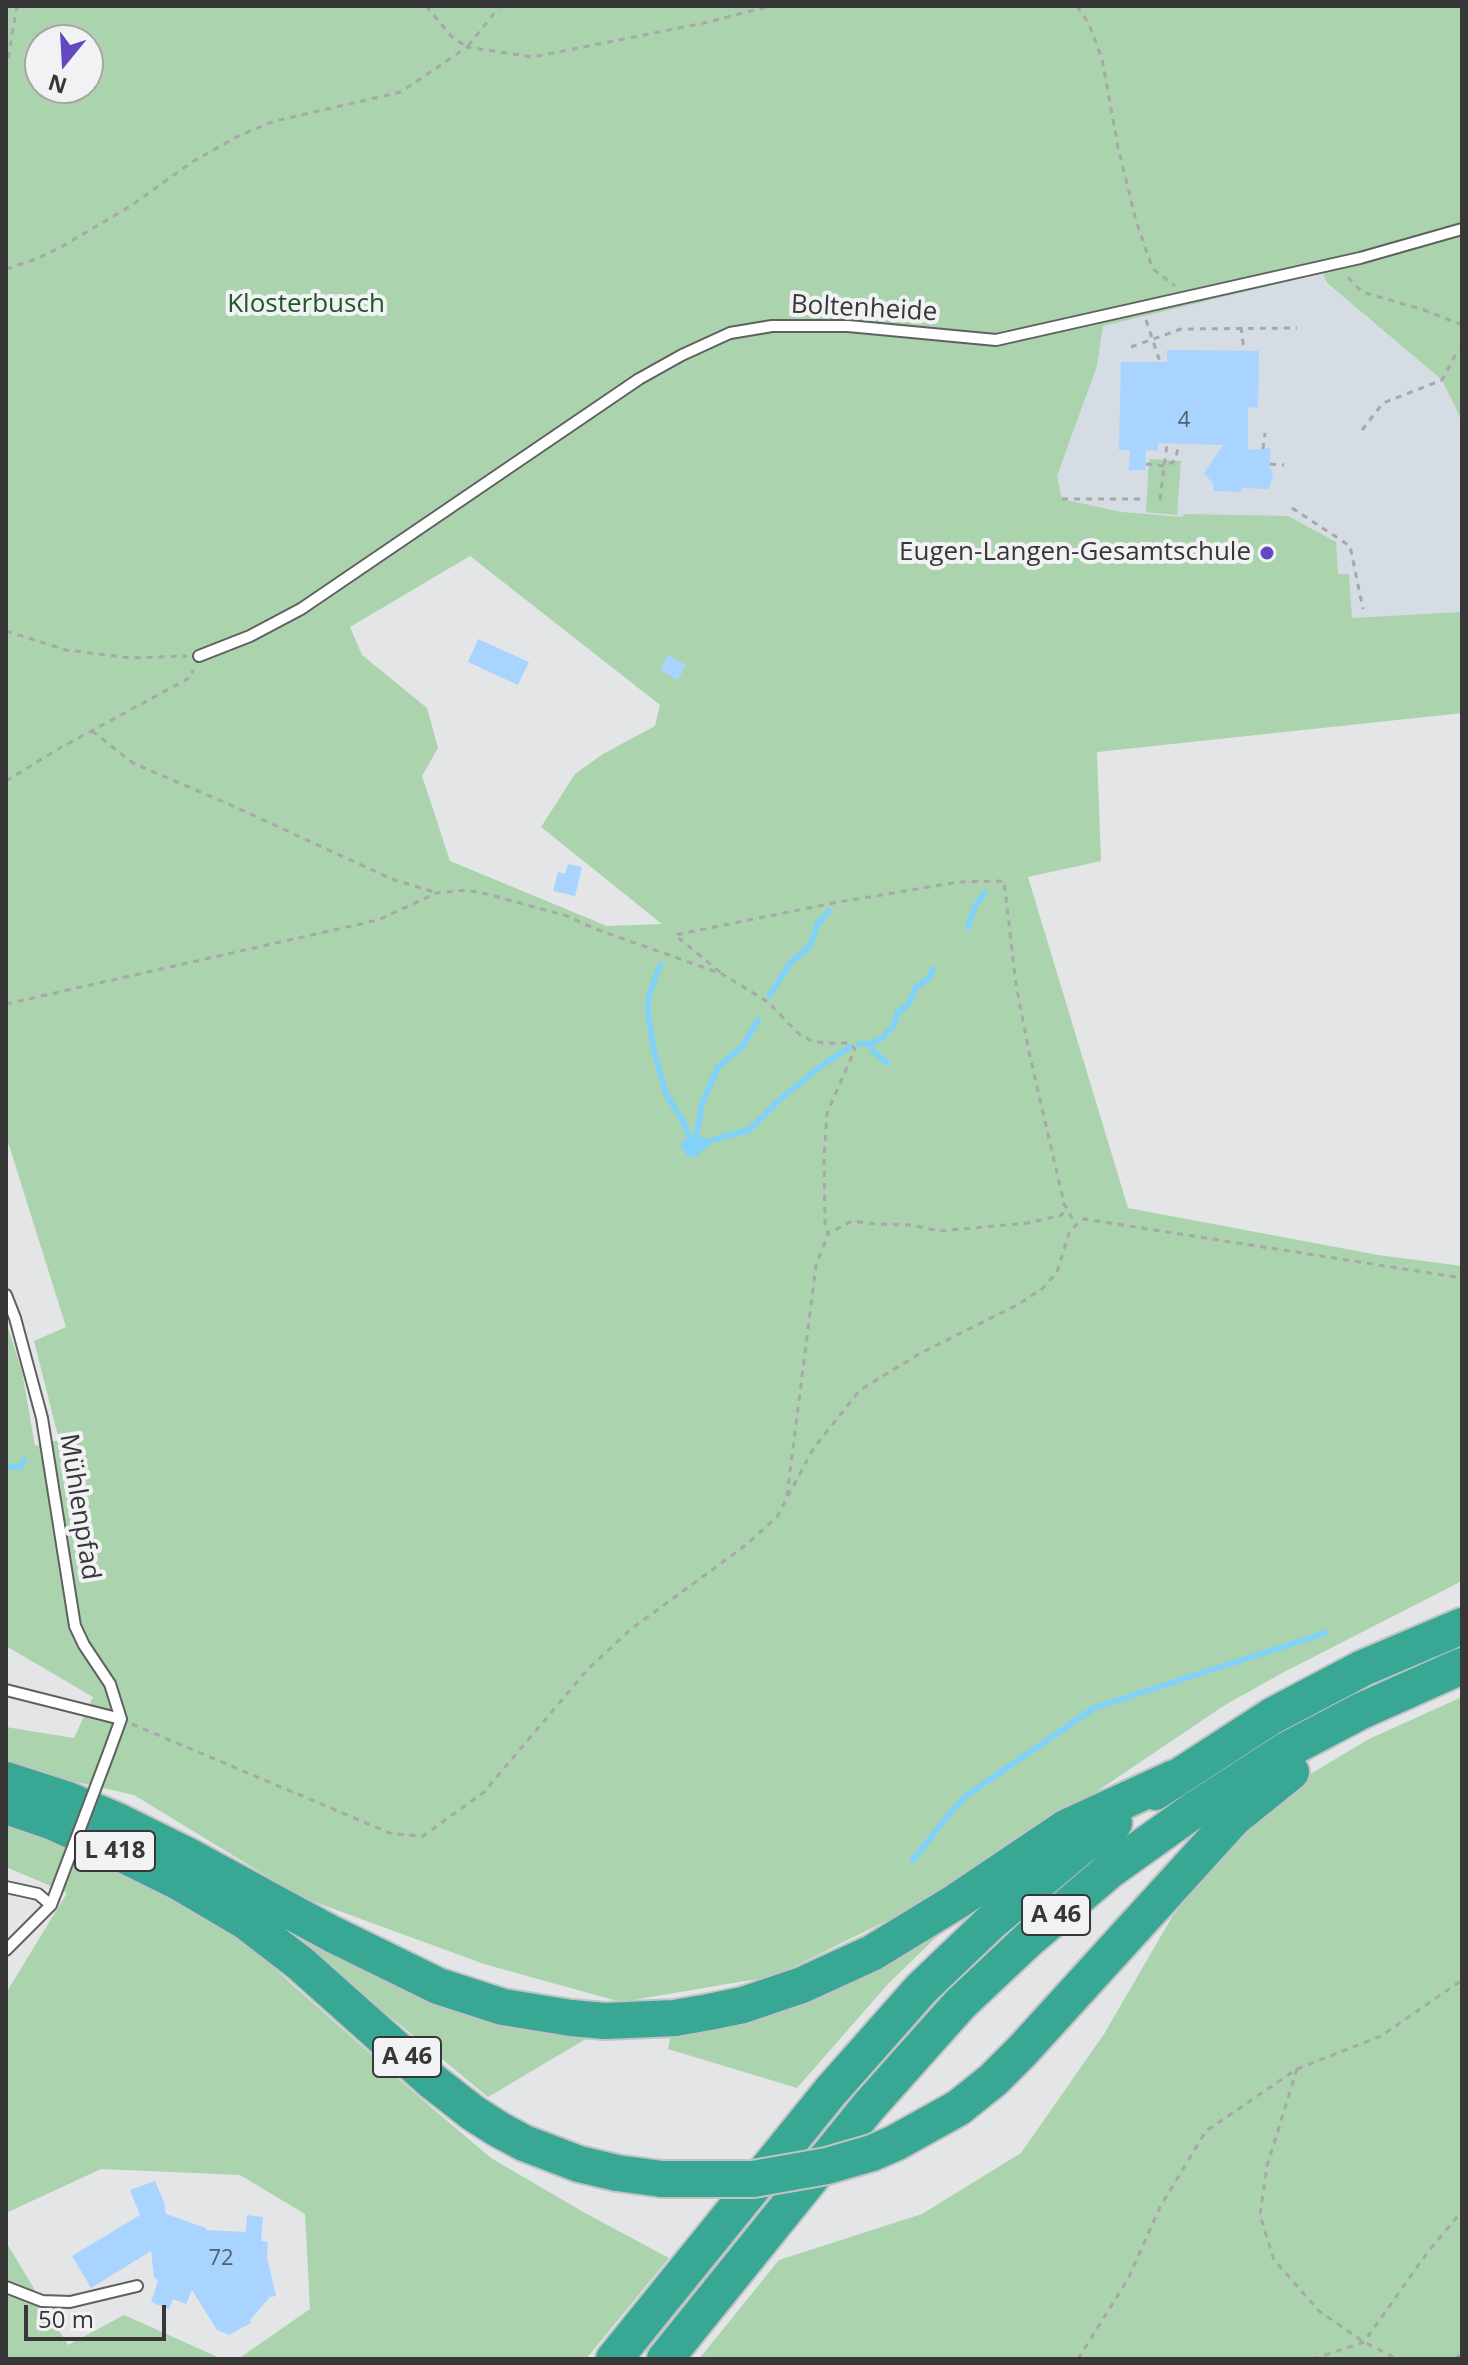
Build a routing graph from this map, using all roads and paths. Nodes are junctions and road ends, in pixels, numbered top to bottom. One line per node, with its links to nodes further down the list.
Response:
1 (17, 6): 7 (path)
2 (426, 6): 6 (path)
3 (500, 6): 6 (path)
4 (770, 6): 6 (path)
5 (1077, 6): 11 (path)
6 (467, 47): 10 (path)
7 (6, 70)
8 (1462, 229): 9 (lane, Boltenheide)
9 (1344, 262): 11 (lane, Boltenheide); 13 (path)
10 (6, 269)
11 (1190, 298): 12 (lane, Boltenheide)
12 (1144, 312): 16 (path); 36 (lane, Boltenheide)
13 (1462, 325)
14 (1241, 327): 15 (path); 16 (path); 19 (path)
15 (1297, 328)
16 (1154, 339): 17 (path); 20 (path)
17 (1131, 347)
18 (1462, 349): 21 (path)
19 (1244, 351)
20 (1160, 362)
21 (1362, 430)
22 (1265, 433): 25 (path)
23 (1167, 444): 29 (path)
24 (1179, 444): 29 (path)
25 (1263, 449)
26 (1146, 464): 29 (path)
27 (1270, 464): 28 (path)
28 (1284, 465)
29 (1165, 466): 32 (path)
30 (1062, 499): 31 (path)
31 (1146, 499)
32 (1160, 500)
33 (1292, 508): 34 (path)
34 (1363, 609)
35 (6, 631): 36 (path)
36 (199, 656): 37 (path)
37 (92, 731): 38 (path); 39 (path)
38 (6, 781)
39 (437, 893): 40 (path); 41 (path)
40 (722, 974): 42 (path); 44 (path)
41 (6, 1004)
42 (1064, 1203): 43 (path); 44 (path)
43 (1075, 1224): 45 (path); 47 (path)
44 (828, 1234): 47 (path)
45 (1462, 1278)
46 (6, 1295): 52 (lane, Mühlenpfad)
47 (786, 1500): 52 (path)
48 (1462, 1626): 53 (highway, A 46)
49 (1462, 1666): 51 (highway, A 46)
50 (6, 1690): 52 (lane)
51 (1361, 1711): 56 (highway, A 46, bridge); 68 (highway, A 46)
52 (121, 1719): 58 (lane, bridge)
53 (1174, 1778): 56 (highway); 67 (highway, A 46)
54 (6, 1780): 56 (highway, L 418)
55 (6, 1806): 56 (highway, L 418)
56 (185, 1869)
57 (6, 1887): 58 (lane)
58 (51, 1905): 59 (lane)
59 (6, 1950)
60 (1462, 1980): 61 (path)
61 (1297, 2069): 65 (path); 69 (path)
62 (1462, 2211): 65 (path)
63 (137, 2286): 64 (lane)
64 (6, 2287)
65 (1364, 2342): 70 (path); 71 (path)
66 (1462, 2353): 72 (path)
67 (614, 2359)
68 (665, 2359)
69 (1078, 2359)
70 (1313, 2359)
71 (1397, 2359)
72 (1455, 2359)

